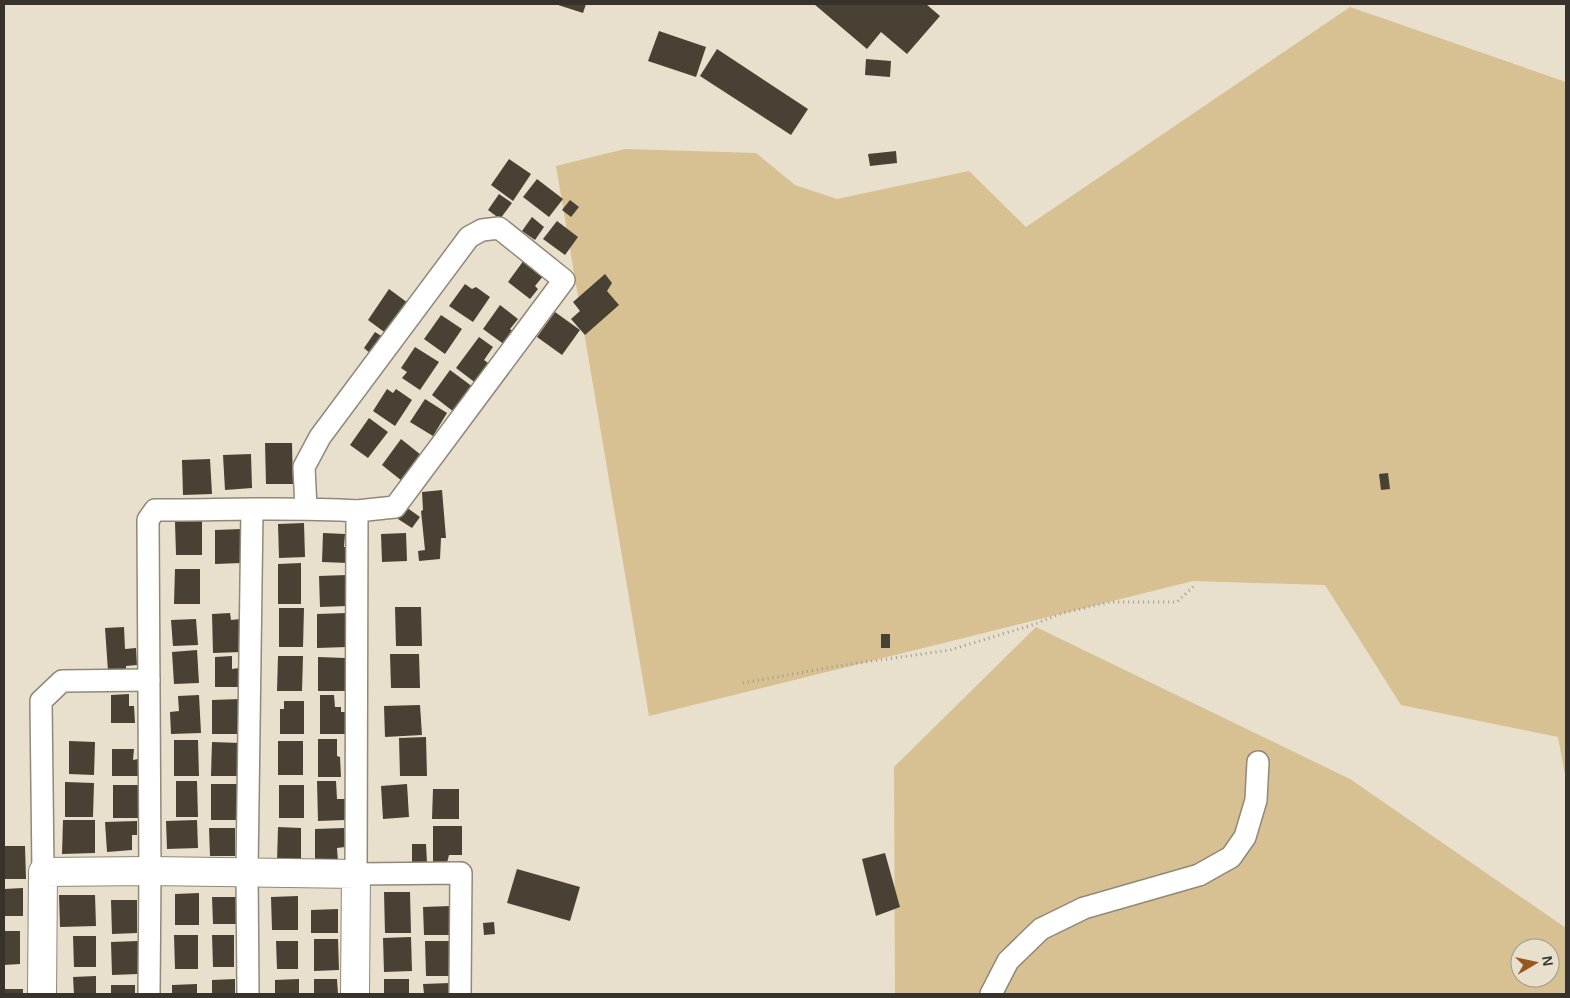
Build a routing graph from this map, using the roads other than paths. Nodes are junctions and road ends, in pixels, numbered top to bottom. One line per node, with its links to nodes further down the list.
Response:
1 (306, 508): 2 (street); 3 (street); 3 (street)
2 (252, 510): 4 (street); 8 (street)
3 (358, 511): 9 (street)
4 (149, 680): 6 (street); 7 (street)
5 (1258, 762): 15 (street)
6 (150, 871): 7 (street); 8 (street); 11 (street)
7 (43, 872): 10 (street)
8 (247, 872): 9 (street); 12 (street)
9 (356, 874): 13 (street); 14 (street)
10 (42, 994)
11 (149, 994)
12 (248, 994)
13 (355, 994)
14 (460, 994)
15 (991, 994)

